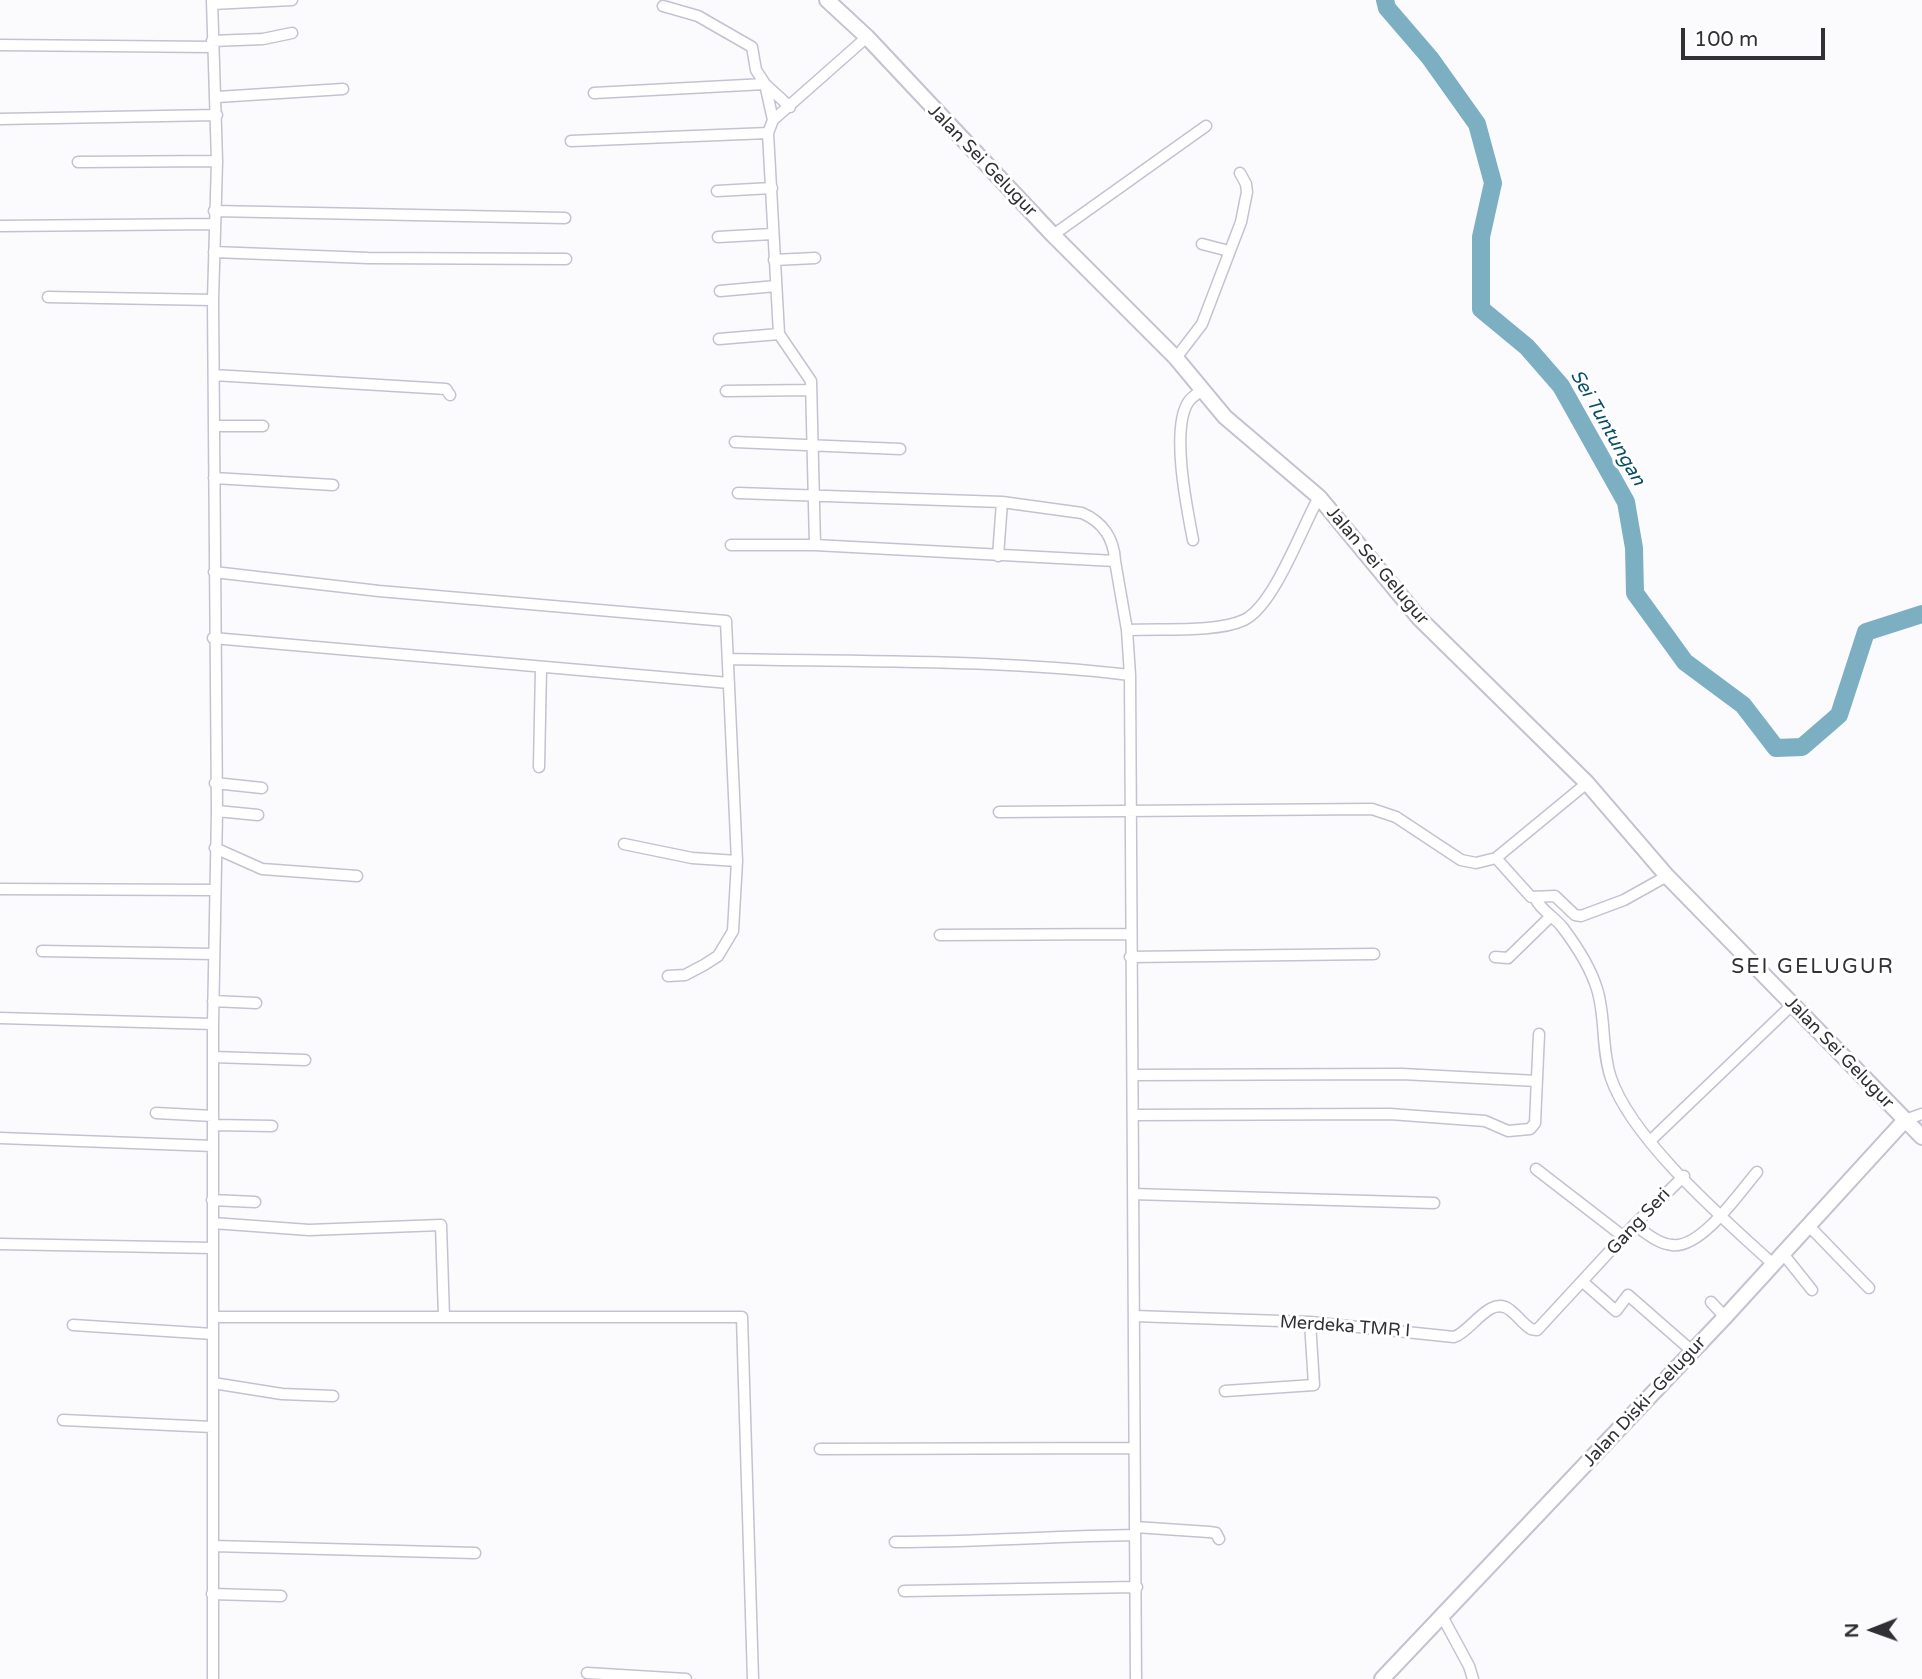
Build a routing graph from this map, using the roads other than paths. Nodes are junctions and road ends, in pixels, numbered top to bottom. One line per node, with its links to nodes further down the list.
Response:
1 (292, 0): 3 (street)
2 (827, 0): 6 (main road, Jalan Sei Gelugur)
3 (212, 2): 7 (street)
4 (663, 6): 9 (street)
5 (292, 33): 7 (street)
6 (867, 37): 13 (street); 30 (main road, Jalan Sei Gelugur)
7 (213, 44): 8 (street); 12 (street)
8 (0, 45)
9 (765, 84): 11 (street); 13 (street); 16 (street)
10 (344, 89): 12 (street)
11 (593, 93)
12 (217, 97): 14 (street)
13 (789, 107): 16 (street)
14 (217, 115): 15 (street); 20 (street)
15 (0, 119)
16 (774, 121): 18 (street)
17 (1206, 126): 30 (street)
18 (768, 133): 19 (street); 23 (street)
19 (571, 141)
20 (217, 161): 21 (street); 25 (street)
21 (78, 162)
22 (1240, 173): 33 (street)
23 (772, 188): 24 (street); 29 (street)
24 (717, 191)
25 (214, 211): 26 (street); 27 (street)
26 (565, 218)
27 (214, 224): 28 (street); 34 (street)
28 (0, 226)
29 (772, 234): 31 (street); 37 (street)
30 (1053, 235): 44 (main road, Jalan Sei Gelugur)
31 (718, 237)
32 (1202, 244): 33 (street)
33 (1228, 251): 44 (street)
34 (214, 252): 36 (street); 41 (street)
35 (815, 258): 37 (street)
36 (566, 259)
37 (774, 260): 38 (street)
38 (776, 286): 39 (street); 42 (street)
39 (720, 291)
40 (48, 297): 41 (street)
41 (213, 300): 45 (street)
42 (779, 334): 43 (street); 46 (street)
43 (719, 339)
44 (1176, 358): 47 (main road, Jalan Sei Gelugur)
45 (214, 375): 49 (street); 50 (street)
46 (811, 390): 48 (street); 53 (street)
47 (1202, 390): 59 (main road, Jalan Sei Gelugur); 61 (street)
48 (726, 391)
49 (450, 395)
50 (215, 426): 51 (street); 55 (street)
51 (263, 426)
52 (735, 442): 53 (street)
53 (813, 443): 54 (street); 58 (street)
54 (900, 449)
55 (214, 478): 56 (street); 66 (street)
56 (333, 485)
57 (738, 493): 58 (street)
58 (814, 498): 60 (street); 63 (street)
59 (1320, 498): 67 (street); 75 (main road, Jalan Sei Gelugur)
60 (1002, 502): 64 (street); 65 (street)
61 (1193, 540)
62 (732, 545): 63 (street)
63 (815, 545): 64 (street)
64 (998, 556): 65 (street)
65 (1115, 561): 67 (street)
66 (214, 572): 68 (street); 69 (street)
67 (1127, 630): 71 (street)
68 (213, 638): 70 (street); 74 (street)
69 (729, 659): 71 (street); 72 (street)
70 (541, 668): 72 (street); 73 (street)
71 (1130, 675): 77 (street)
72 (729, 683): 84 (street)
73 (539, 767)
74 (215, 783): 76 (street); 78 (street)
75 (1587, 783): 83 (street); 86 (main road, Jalan Sei Gelugur)
76 (262, 788)
77 (1130, 810): 79 (street); 83 (street); 91 (street)
78 (217, 811): 80 (street); 82 (street)
79 (999, 812)
80 (258, 815)
81 (624, 844): 84 (street)
82 (215, 848): 85 (street); 88 (street)
83 (1496, 858): 89 (street)
84 (737, 861): 98 (street)
85 (356, 876)
86 (1667, 876): 89 (street); 101 (main road, Jalan Sei Gelugur)
87 (0, 888): 88 (street)
88 (214, 890): 94 (street)
89 (1535, 898): 90 (street)
90 (1549, 918): 97 (street); 117 (street)
91 (1130, 934): 92 (street); 96 (street)
92 (940, 935)
93 (42, 951): 94 (street)
94 (214, 954): 99 (street)
95 (1374, 954): 96 (street)
96 (1130, 957): 107 (street)
97 (1495, 957)
98 (668, 975)
99 (213, 1001): 100 (street); 103 (street)
100 (256, 1003)
101 (1792, 1005): 113 (main road, Jalan Sei Gelugur); 117 (street)
102 (0, 1018): 103 (street)
103 (213, 1024): 105 (street)
104 (1539, 1034): 108 (street)
105 (213, 1057): 106 (street); 112 (street)
106 (305, 1060)
107 (1134, 1075): 108 (street); 111 (street)
108 (1537, 1081): 111 (street)
109 (156, 1114): 112 (street)
110 (1922, 1114): 113 (street)
111 (1135, 1115): 122 (street)
112 (214, 1120): 114 (street); 118 (street)
113 (1905, 1121): 115 (main road, Jalan Sei Gelugur); 129 (main road, Jalan Diski–Gelugur)
114 (272, 1126)
115 (1922, 1137)
116 (0, 1138): 118 (street)
117 (1650, 1141): 121 (street)
118 (213, 1146): 123 (street)
119 (1536, 1169): 130 (street)
120 (1757, 1172): 126 (street)
121 (1684, 1177): 126 (street, Gang Seri); 128 (street, Gang Seri)
122 (1133, 1194): 125 (street); 138 (street)
123 (212, 1200): 124 (street); 127 (street)
124 (255, 1202)
125 (1434, 1203)
126 (1720, 1215): 128 (street); 133 (street, Gang Seri)
127 (213, 1223): 132 (street); 140 (street)
128 (1634, 1225): 130 (street, Gang Seri)
129 (1810, 1227): 133 (main road, Jalan Diski–Gelugur); 135 (street)
130 (1624, 1237): 134 (street, Gang Seri)
131 (0, 1244): 132 (street)
132 (213, 1248): 139 (street)
133 (1779, 1260): 136 (street, Gang Seri); 141 (main road, Jalan Diski–Gelugur)
134 (1583, 1282): 144 (street, Gang Seri); 146 (street)
135 (1869, 1289)
136 (1812, 1290)
137 (1711, 1302): 141 (street)
138 (1133, 1316): 142 (street, Merdeka TMR I); 152 (street)
139 (213, 1317): 140 (street); 145 (street)
140 (444, 1317): 167 (street)
141 (1726, 1317): 146 (main road, Jalan Diski–Gelugur)
142 (1310, 1322): 144 (street, Merdeka TMR I); 148 (street)
143 (73, 1325): 145 (street)
144 (1537, 1329)
145 (213, 1334): 147 (street)
146 (1692, 1351): 163 (main road, Jalan Diski–Gelugur)
147 (213, 1383): 149 (street); 151 (street)
148 (1224, 1391)
149 (333, 1396)
150 (63, 1420): 151 (street)
151 (212, 1427): 157 (street)
152 (1133, 1448): 153 (street); 154 (street)
153 (820, 1449)
154 (1135, 1531): 155 (street); 156 (street); 159 (street)
155 (1219, 1539)
156 (895, 1542)
157 (213, 1546): 158 (street); 161 (street)
158 (475, 1553)
159 (1137, 1587): 160 (street); 168 (street)
160 (904, 1591)
161 (212, 1594): 162 (street); 165 (street)
162 (281, 1596)
163 (1442, 1616): 169 (main road, Jalan Diski–Gelugur); 170 (street)
164 (587, 1672): 166 (street)
165 (213, 1679)
166 (686, 1679)
167 (753, 1679)
168 (1136, 1679)
169 (1381, 1679)
170 (1473, 1679)

